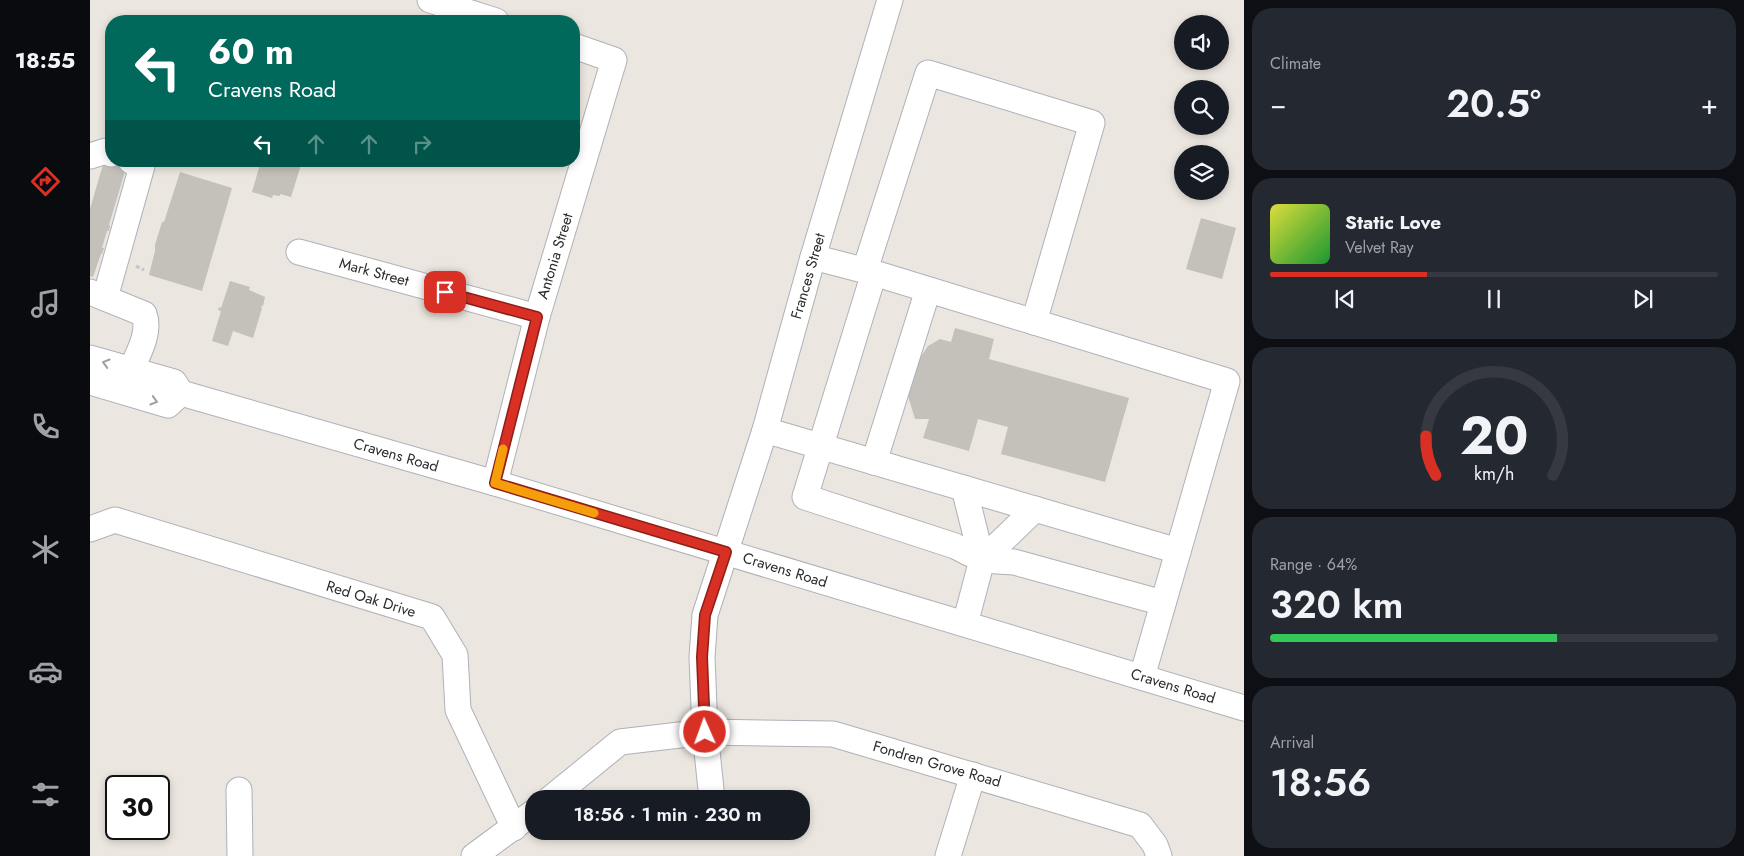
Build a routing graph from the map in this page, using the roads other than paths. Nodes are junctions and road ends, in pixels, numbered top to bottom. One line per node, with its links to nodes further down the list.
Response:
1 (430, 0): 3 (street)
2 (890, 0): 9 (street, Frances Street)
3 (477, 15)
4 (580, 48): 13 (street, Antonia Street)
5 (105, 152): 6 (street)
6 (90, 156)
7 (142, 167): 12 (street)
8 (299, 252): 13 (street, Mark Street)
9 (813, 257): 10 (street); 19 (street, Frances Street)
10 (869, 272): 11 (street); 14 (street); 20 (street)
11 (928, 290): 14 (street); 21 (street)
12 (97, 295): 16 (street)
13 (537, 317): 22 (street, Antonia Street)
14 (1034, 322): 26 (street)
15 (90, 358): 16 (street, Cravens Road, one-way to 15)
16 (131, 370): 18 (street, Cravens Road)
17 (90, 382): 18 (street, one-way to 18)
18 (181, 393): 22 (street, Cravens Road)
19 (765, 430): 20 (street); 27 (street, Frances Street)
20 (821, 446): 21 (street); 28 (street)
21 (874, 462): 23 (street)
22 (495, 483): 27 (street, Cravens Road)
23 (964, 488): 24 (street); 28 (street)
24 (1034, 509): 26 (street); 28 (street)
25 (90, 529): 39 (street, Red Oak Drive)
26 (1178, 551): 29 (street)
27 (726, 552): 30 (street, Cravens Road); 33 (street, Frances Street)
28 (982, 560): 29 (street); 30 (street)
29 (1163, 603): 31 (street)
30 (965, 624): 31 (street, Cravens Road)
31 (1142, 677): 32 (street, Cravens Road)
32 (1244, 708)
33 (705, 732): 34 (street, Fondren Grove Road); 36 (street, Fondren Grove Road); 37 (street, Frances Street)
34 (973, 775): 40 (street, Fondren Grove Road); 43 (street)
35 (239, 790): 41 (street)
36 (561, 790)
37 (711, 790)
38 (525, 819): 39 (street)
39 (514, 828): 42 (street)
40 (1157, 850)
41 (240, 856)
42 (474, 856)
43 (948, 856)

